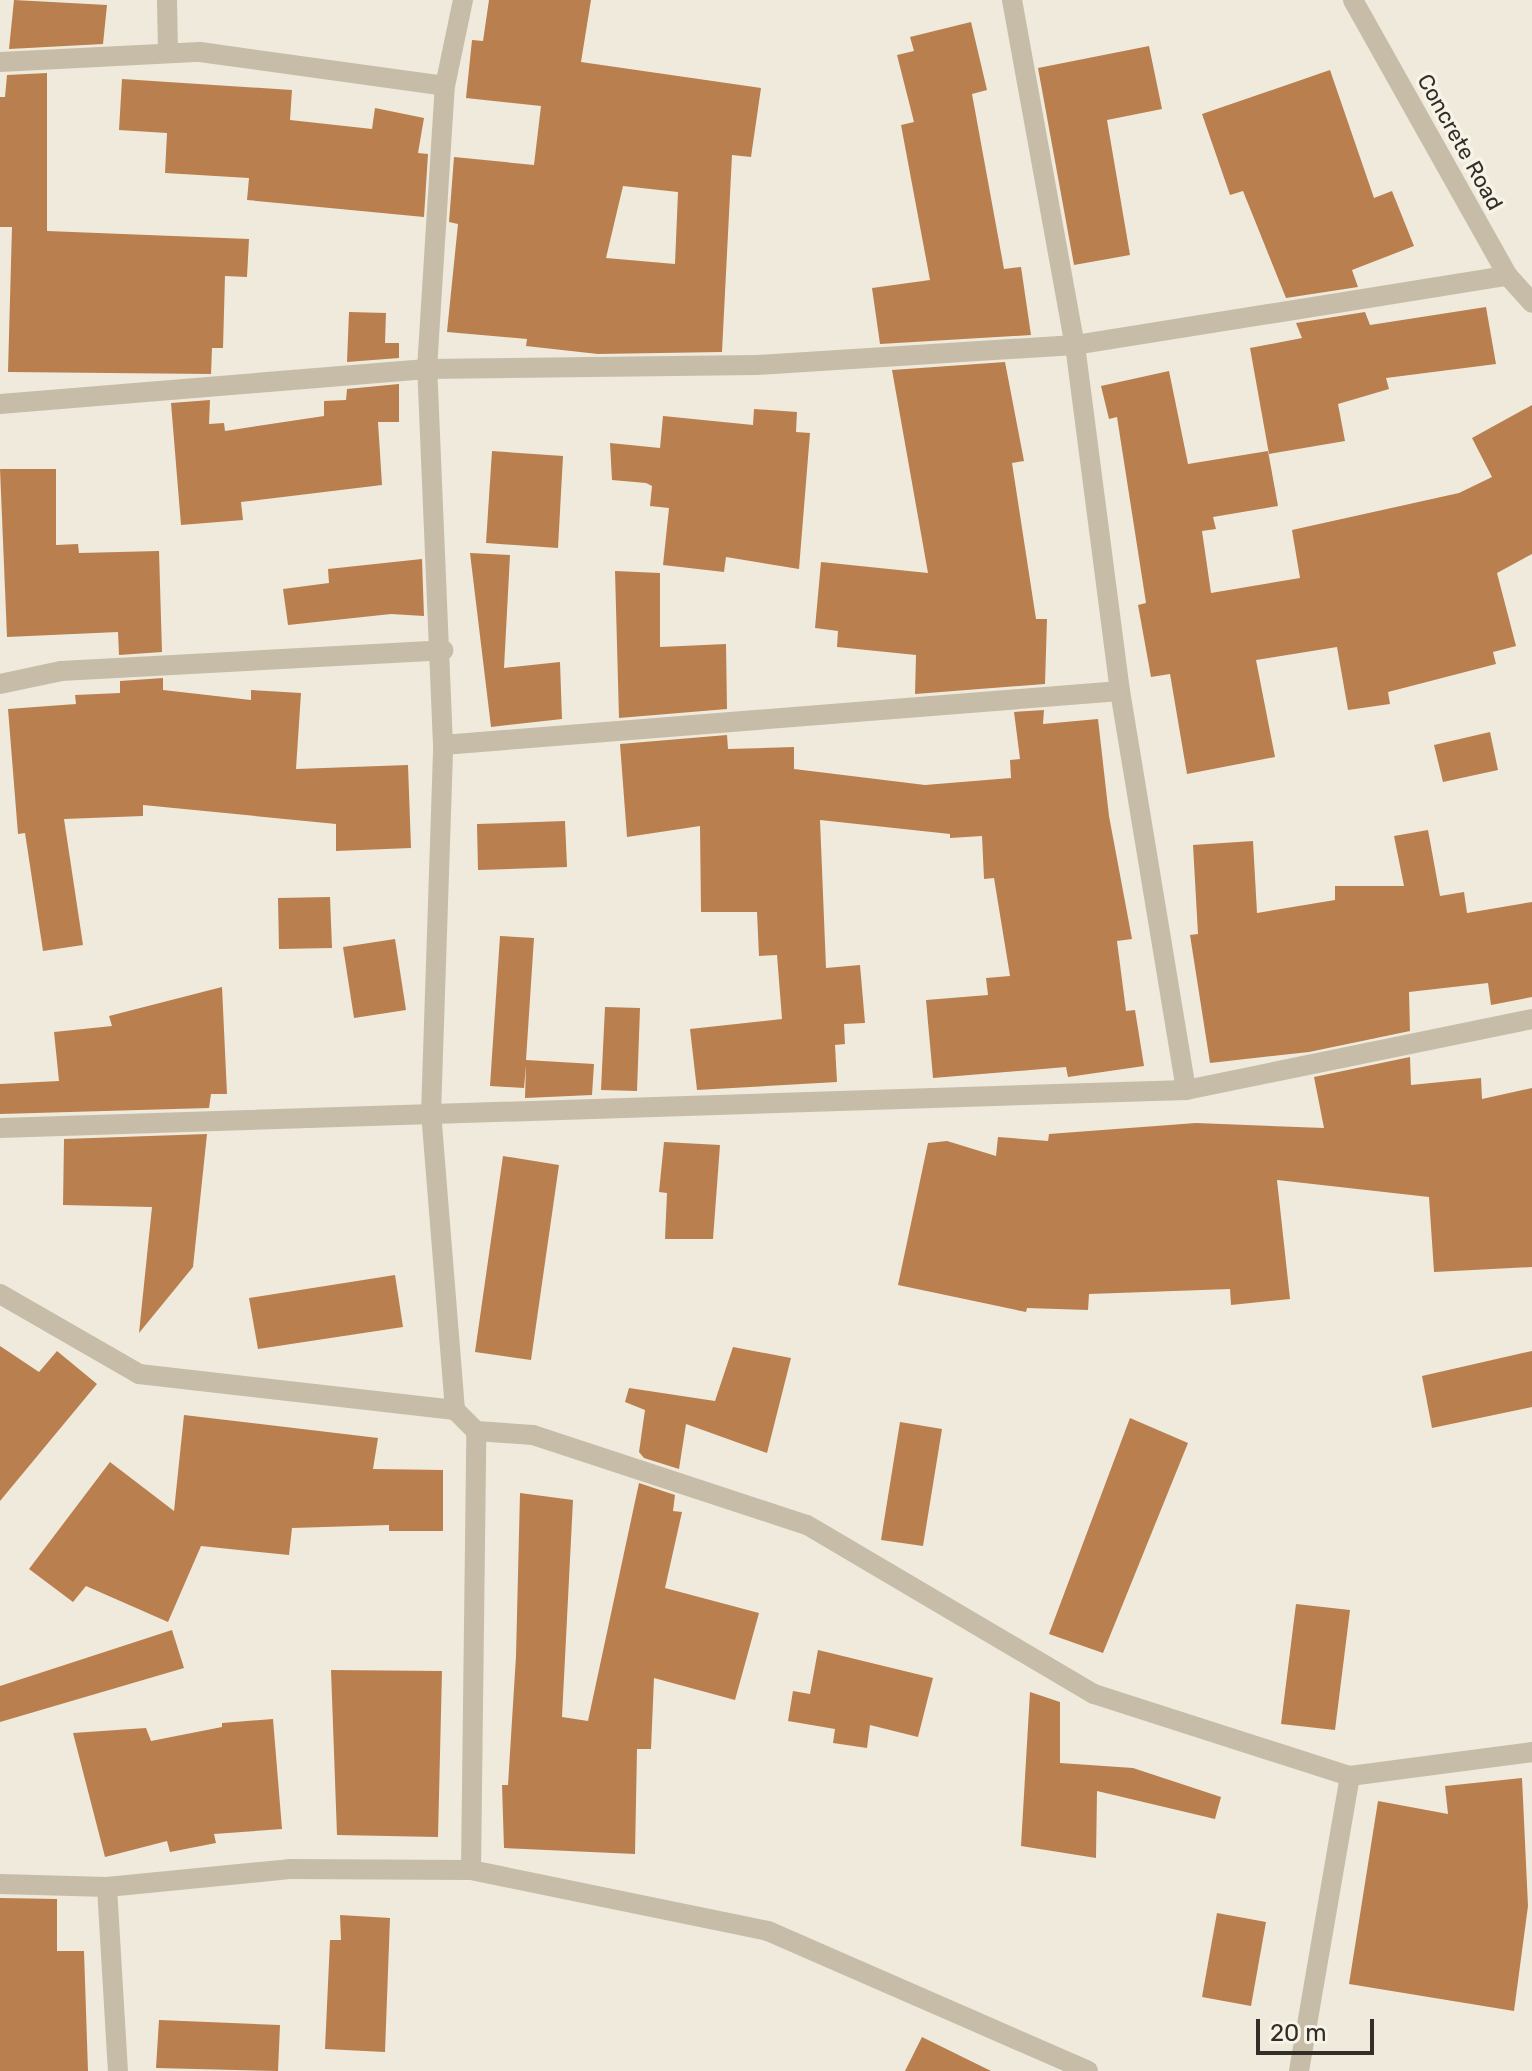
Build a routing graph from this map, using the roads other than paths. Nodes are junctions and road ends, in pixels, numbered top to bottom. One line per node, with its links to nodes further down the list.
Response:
1 (167, 0): 5 (street)
2 (463, 0): 7 (street)
3 (1012, 0): 10 (street)
4 (1353, 0): 8 (street, Concrete Road)
5 (168, 53): 6 (street); 7 (street)
6 (0, 62)
7 (445, 86): 11 (street)
8 (1508, 276): 9 (street, Concrete Road); 10 (street)
9 (1532, 303)
10 (1075, 345): 11 (street); 15 (street)
11 (427, 369): 12 (street); 13 (street)
12 (0, 404)
13 (443, 650): 14 (street); 16 (street)
14 (0, 684)
15 (1120, 691): 16 (street); 18 (street)
16 (443, 745): 19 (street)
17 (1532, 1019): 18 (street)
18 (1186, 1090): 19 (street)
19 (431, 1114): 20 (street); 22 (street)
20 (0, 1128)
21 (0, 1294): 22 (street)
22 (455, 1410): 23 (street)
23 (476, 1431): 25 (street); 26 (street)
24 (1532, 1752): 25 (street)
25 (1350, 1776): 31 (street)
26 (471, 1870): 28 (street); 30 (street)
27 (0, 1884): 28 (street)
28 (107, 1887): 29 (street)
29 (118, 2071)
30 (1088, 2071)
31 (1299, 2071)

